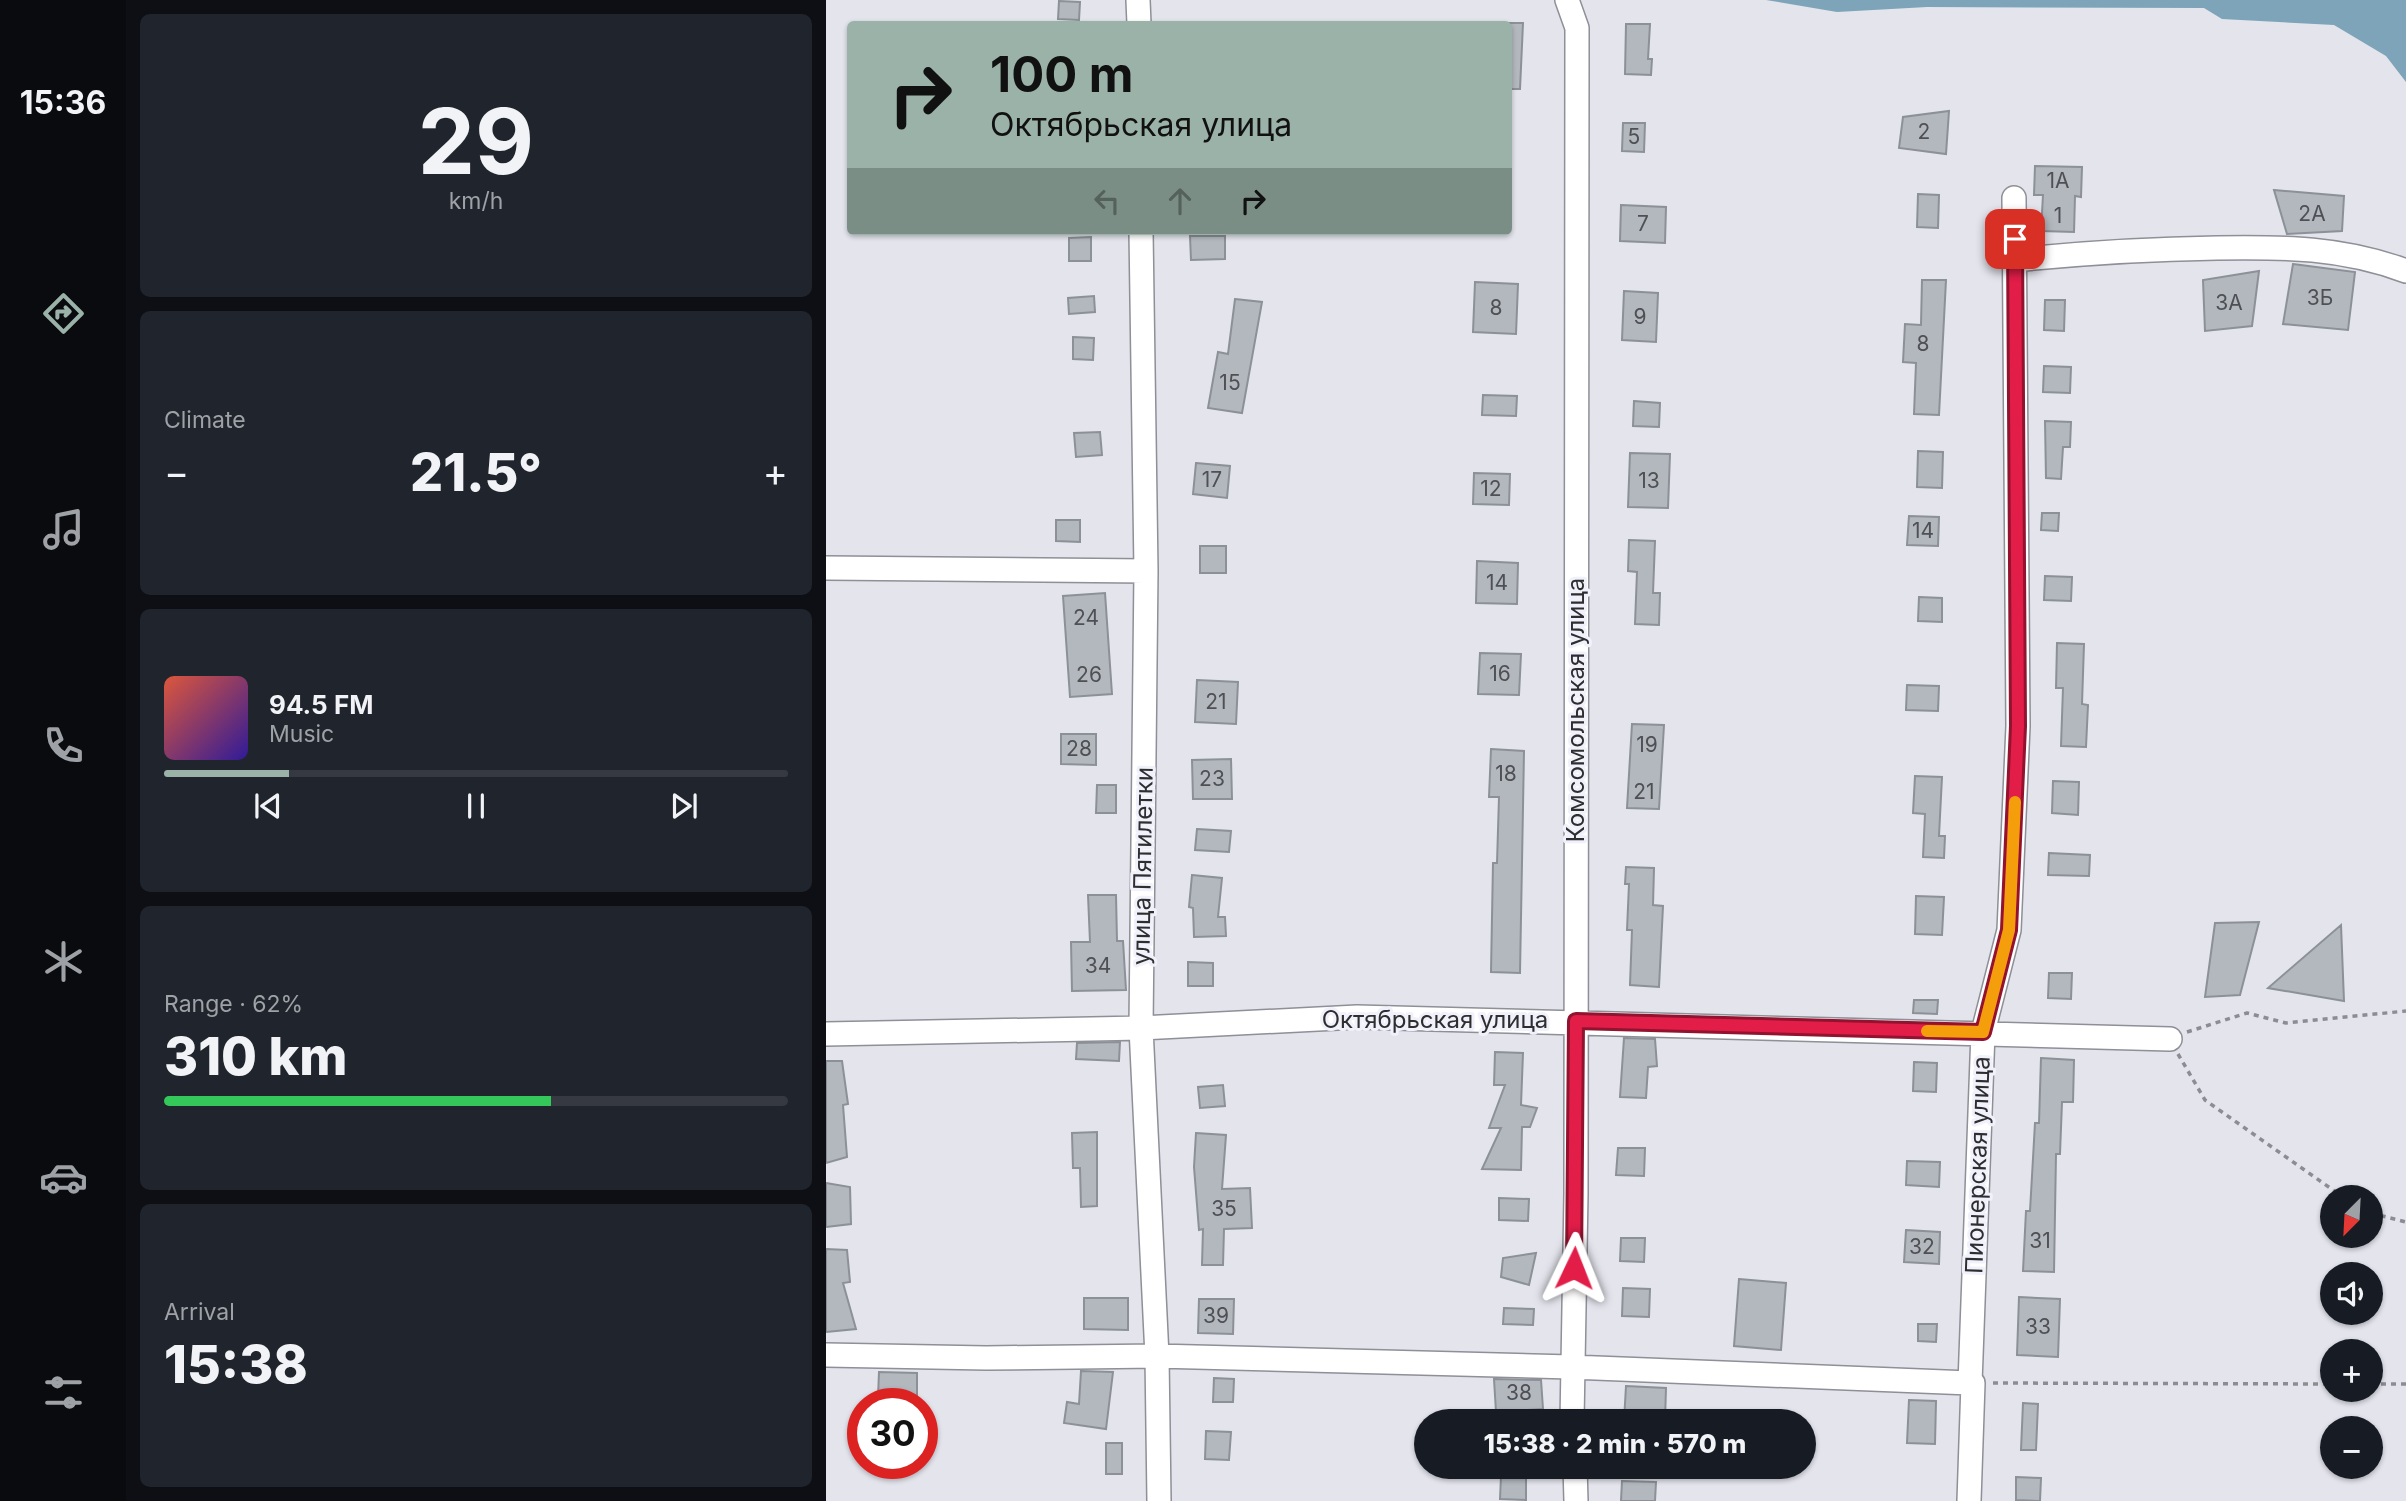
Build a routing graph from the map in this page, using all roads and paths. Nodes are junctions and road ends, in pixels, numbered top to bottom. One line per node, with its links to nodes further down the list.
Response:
1 (1138, 0): 3 (street)
2 (1567, 0): 11 (street, Комсомольская улица)
3 (1139, 21)
4 (2014, 198): 6 (street, Пионерская улица)
5 (1141, 235): 9 (street, улица Пятилетки)
6 (2015, 260): 7 (street); 13 (street, Пионерская улица)
7 (2406, 271)
8 (826, 568): 9 (street)
9 (1146, 571): 12 (street, улица Пятилетки)
10 (2406, 1011): 15 (path)
11 (1576, 1021): 12 (street, Октябрьская улица); 13 (street, Октябрьская улица); 21 (street, Комсомольская улица)
12 (1141, 1028): 14 (street, Октябрьская улица); 20 (street, улица Пятилетки)
13 (1983, 1032): 15 (street, Октябрьская улица); 22 (street, Пионерская улица)
14 (826, 1034)
15 (2170, 1039): 16 (path)
16 (2326, 1185)
17 (2384, 1216): 18 (path)
18 (2406, 1222)
19 (826, 1355): 20 (street)
20 (1157, 1356): 21 (street); 28 (street, улица Пятилетки)
21 (1571, 1367): 22 (street); 26 (street, Комсомольская улица)
22 (1971, 1383): 23 (path); 30 (street, Пионерская улица)
23 (2320, 1384)
24 (2383, 1384): 25 (path)
25 (2406, 1384)
26 (1573, 1409)
27 (1575, 1479): 29 (street)
28 (1159, 1501)
29 (1576, 1501)
30 (1969, 1501)

